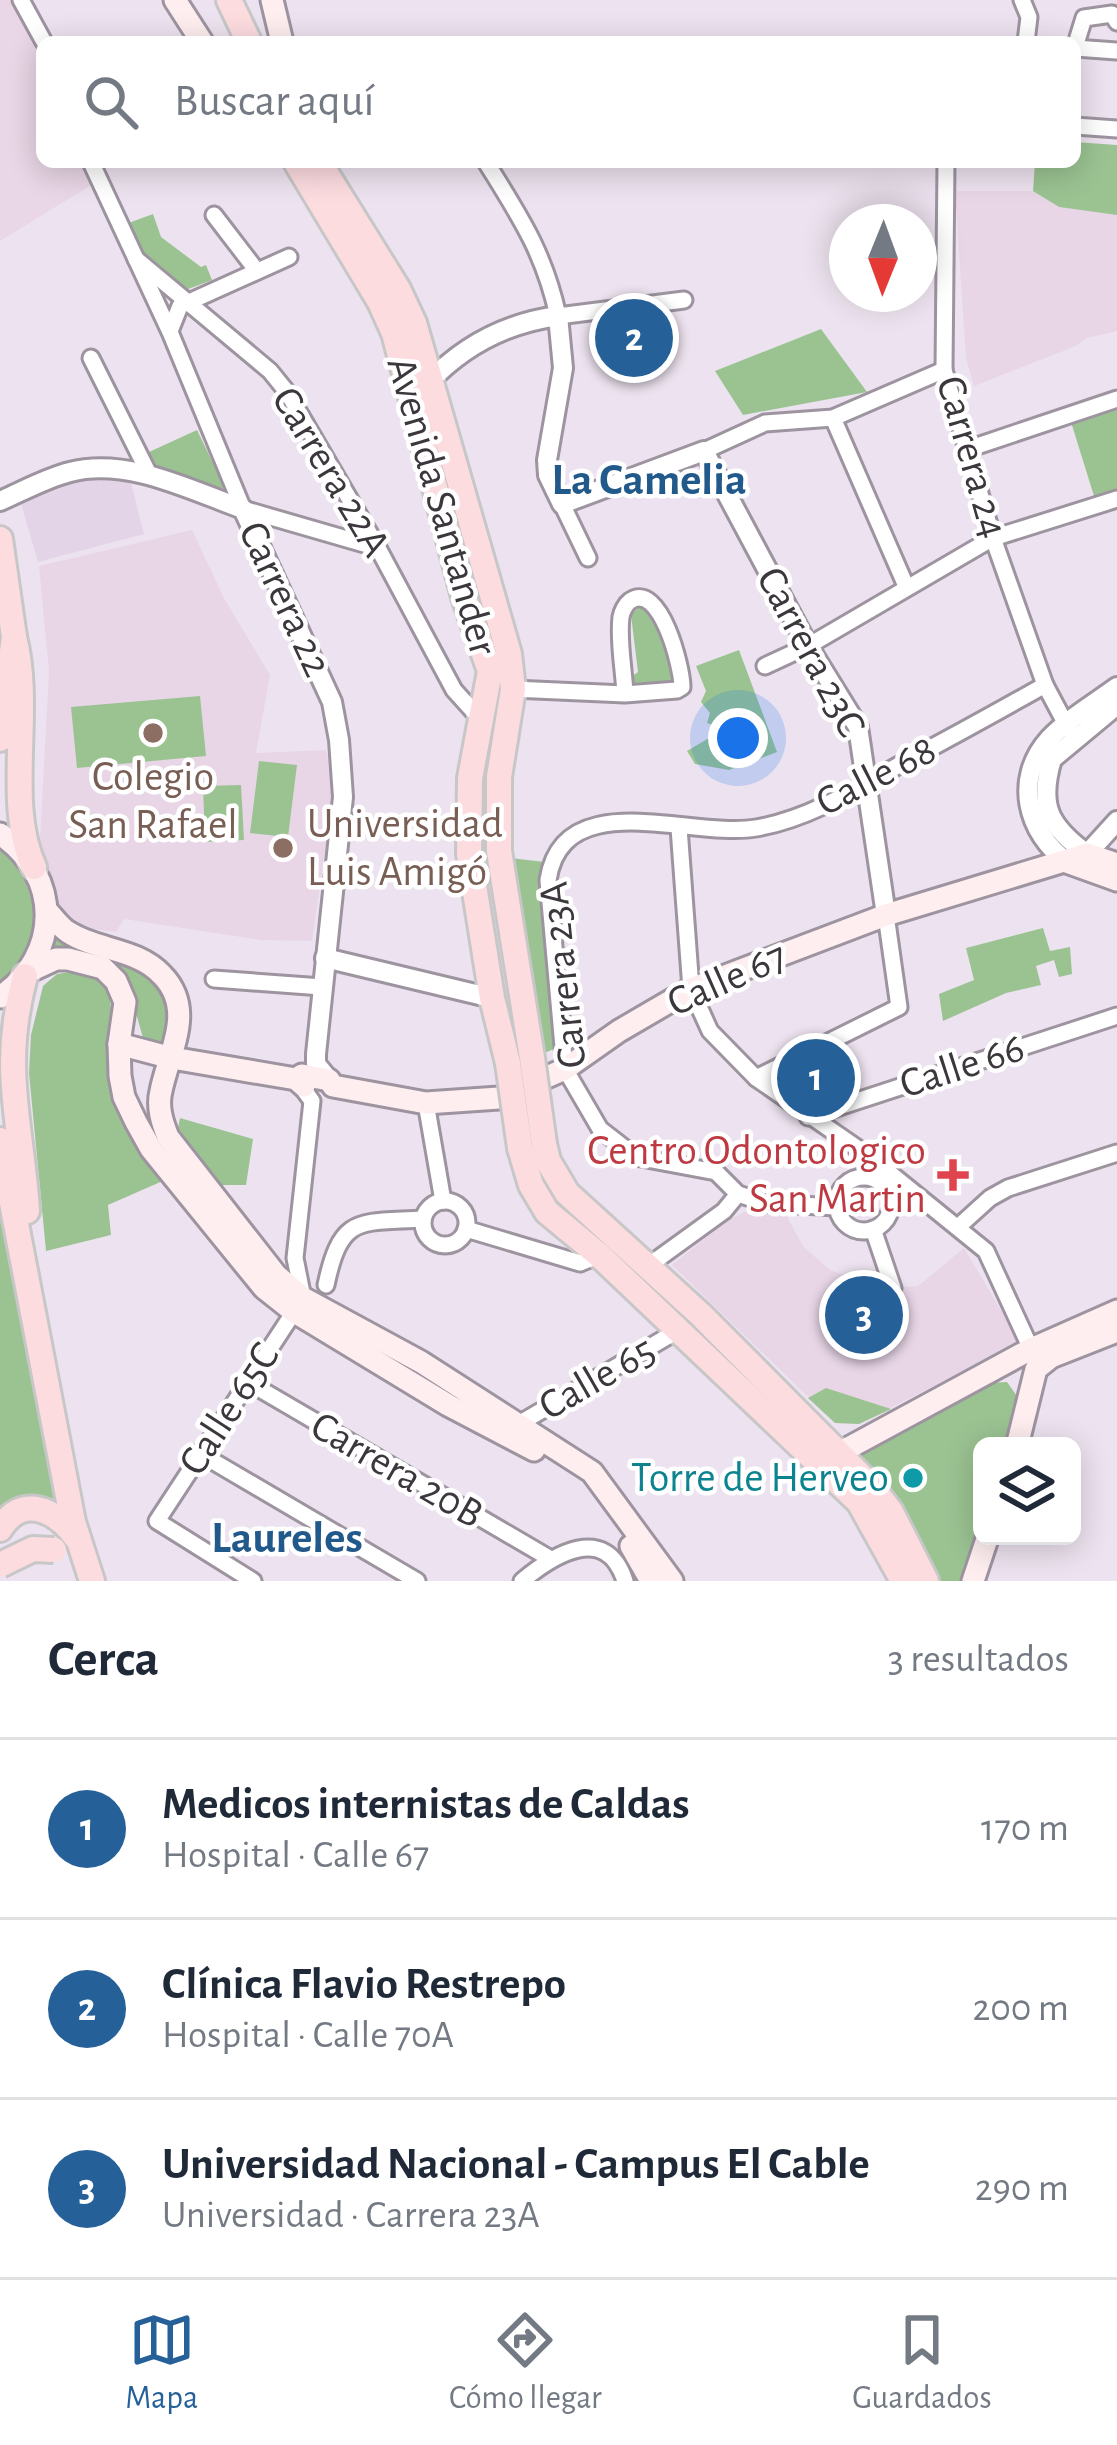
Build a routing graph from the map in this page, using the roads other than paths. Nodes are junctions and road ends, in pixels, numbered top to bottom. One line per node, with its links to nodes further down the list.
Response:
1 (21, 0): 8 (street)
2 (175, 0): 9 (main road)
3 (214, 0): 10 (main road)
4 (229, 0): 11 (main road)
5 (272, 0): 12 (main road)
6 (1022, 0): 13 (street)
7 (1117, 22): 14 (street)
8 (41, 36)
9 (198, 36)
10 (231, 36)
11 (246, 36)
12 (281, 36)
13 (1027, 36)
14 (1079, 36)
15 (1081, 48): 16 (street)
16 (1117, 51)
17 (1081, 126): 18 (street)
18 (1117, 129)
19 (94, 168): 26 (street, Carrera 22)
20 (300, 168): 34 (main road, Avenida Santander)
21 (323, 168): 34 (main road, Avenida Santander)
22 (490, 168): 30 (street)
23 (946, 168): 33 (street, Carrera 24)
24 (214, 215): 27 (street)
25 (289, 257): 27 (street)
26 (136, 259): 29 (street, Carrera 22A); 31 (street, Carrera 22)
27 (257, 271): 29 (street)
28 (684, 300): 30 (street)
29 (189, 301): 31 (street); 46 (street, Carrera 22A)
30 (558, 316): 34 (street); 42 (street)
31 (170, 332): 43 (street, Carrera 22)
32 (92, 358): 39 (street)
33 (944, 370): 36 (street); 37 (street, Carrera 24)
34 (427, 374): 54 (main road, Avenida Santander); 57 (main road, Avenida Santander)
35 (1117, 399): 37 (street)
36 (833, 418): 38 (street); 48 (street)
37 (968, 449): 44 (street, Carrera 24)
38 (704, 452): 42 (street); 50 (street, Carrera 23C)
39 (150, 476): 41 (street); 43 (street)
40 (1117, 499): 44 (street)
41 (0, 501)
42 (562, 504): 47 (street)
43 (243, 508): 46 (street); 71 (street, Carrera 22)
44 (993, 538): 48 (street); 52 (street, Carrera 24)
45 (0, 539): 49 (main road)
46 (378, 548): 57 (street, Carrera 22A)
47 (588, 558)
48 (906, 586): 50 (street)
49 (14, 637): 59 (main road); 67 (main road)
50 (808, 646): 51 (street); 60 (street, Carrera 23C)
51 (766, 666)
52 (1046, 685): 58 (street, Carrera 24); 60 (street, Calle 68)
53 (1117, 687): 58 (street)
54 (513, 689): 55 (street); 81 (main road, Avenida Santander)
55 (625, 694): 55 (street)
56 (1117, 705): 58 (street)
57 (482, 721): 77 (main road, Avenida Santander)
58 (1070, 731): 65 (street)
59 (0, 739)
60 (867, 783): 62 (street, Calle 68); 70 (street, Carrera 23C)
61 (1117, 821): 65 (street)
62 (679, 828): 64 (street, Calle 68); 75 (street)
63 (0, 834): 67 (main road)
64 (559, 847): 82 (street, Carrera 23A)
65 (1077, 858): 66 (main road); 68 (main road); 70 (main road, Calle 67)
66 (1117, 864)
67 (34, 867): 69 (main road)
68 (1117, 880)
69 (48, 911): 72 (main road); 80 (main road)
70 (886, 915): 75 (main road, Calle 67); 83 (street, Carrera 23C)
71 (325, 958): 74 (street, Carrera 22); 77 (street)
72 (28, 973): 76 (main road); 79 (main road); 102 (main road)
73 (214, 979): 74 (street)
74 (322, 987): 84 (street, Carrera 22)
75 (691, 989): 82 (main road, Calle 67); 83 (street)
76 (0, 997)
77 (492, 998): 81 (main road, Avenida Santander)
78 (1117, 1016): 87 (street, Calle 66)
79 (119, 1044): 80 (main road, Calle 67); 107 (main road)
80 (172, 1058): 84 (main road, Calle 67); 107 (main road)
81 (520, 1061): 85 (main road, Avenida Santander, bridge); 89 (main road, Avenida Santander, bridge)
82 (565, 1069): 85 (main road, Calle 67); 93 (street, Carrera 23A)
83 (756, 1078): 87 (street)
84 (315, 1083): 86 (main road, Calle 67); 107 (street, Carrera 22)
85 (536, 1084): 86 (main road, Calle 67); 89 (main road, Avenida Santander, bridge)
86 (426, 1103): 94 (street)
87 (808, 1117): 91 (street)
88 (0, 1140): 102 (main road)
89 (532, 1146): 100 (main road, Avenida Santander); 104 (main road, Avenida Santander)
90 (1117, 1153): 97 (street)
91 (875, 1170): 92 (street); 95 (street)
92 (896, 1188): 97 (street); 99 (street)
93 (738, 1194): 95 (street, Carrera 23A); 104 (street)
94 (443, 1201): 96 (street); 98 (street)
95 (836, 1207): 99 (street)
96 (423, 1219): 98 (street); 105 (street)
97 (958, 1227): 111 (street)
98 (466, 1228): 101 (street)
99 (873, 1229): 106 (street)
100 (574, 1235): 101 (street); 103 (main road, Avenida Santander)
101 (549, 1255): 103 (street)
102 (24, 1256): 121 (main road)
103 (598, 1256): 109 (main road, Avenida Santander)
104 (648, 1266): 117 (main road, Avenida Santander)
105 (326, 1285)
106 (892, 1288)
107 (298, 1304): 113 (street, Calle 65C); 115 (main road); 131 (main road)
108 (1117, 1311): 111 (main road)
109 (677, 1331): 115 (street, Calle 65); 119 (main road, Avenida Santander)
110 (1117, 1331): 114 (main road)
111 (1031, 1349): 112 (main road)
112 (985, 1377): 114 (main road); 117 (main road)
113 (246, 1381): 118 (street, Calle 65C); 124 (street, Carrera 20B)
114 (1027, 1408): 116 (main road)
115 (518, 1425): 132 (main road)
116 (1019, 1437)
117 (841, 1452): 119 (main road); 134 (main road, Avenida Santander)
118 (199, 1453): 128 (street, Calle 65C); 129 (street)
119 (834, 1478): 133 (main road, Avenida Santander)
120 (0, 1529): 121 (main road)
121 (66, 1544): 125 (main road, bridge); 127 (main road)
122 (985, 1545): 135 (main road)
123 (0, 1554): 125 (main road)
124 (549, 1558): 126 (street); 130 (street)
125 (2, 1575)
126 (623, 1575)
127 (91, 1576)
128 (254, 1581)
129 (417, 1581)
130 (522, 1581)
131 (651, 1581)
132 (672, 1581)
133 (903, 1581)
134 (926, 1581)
135 (974, 1581)

